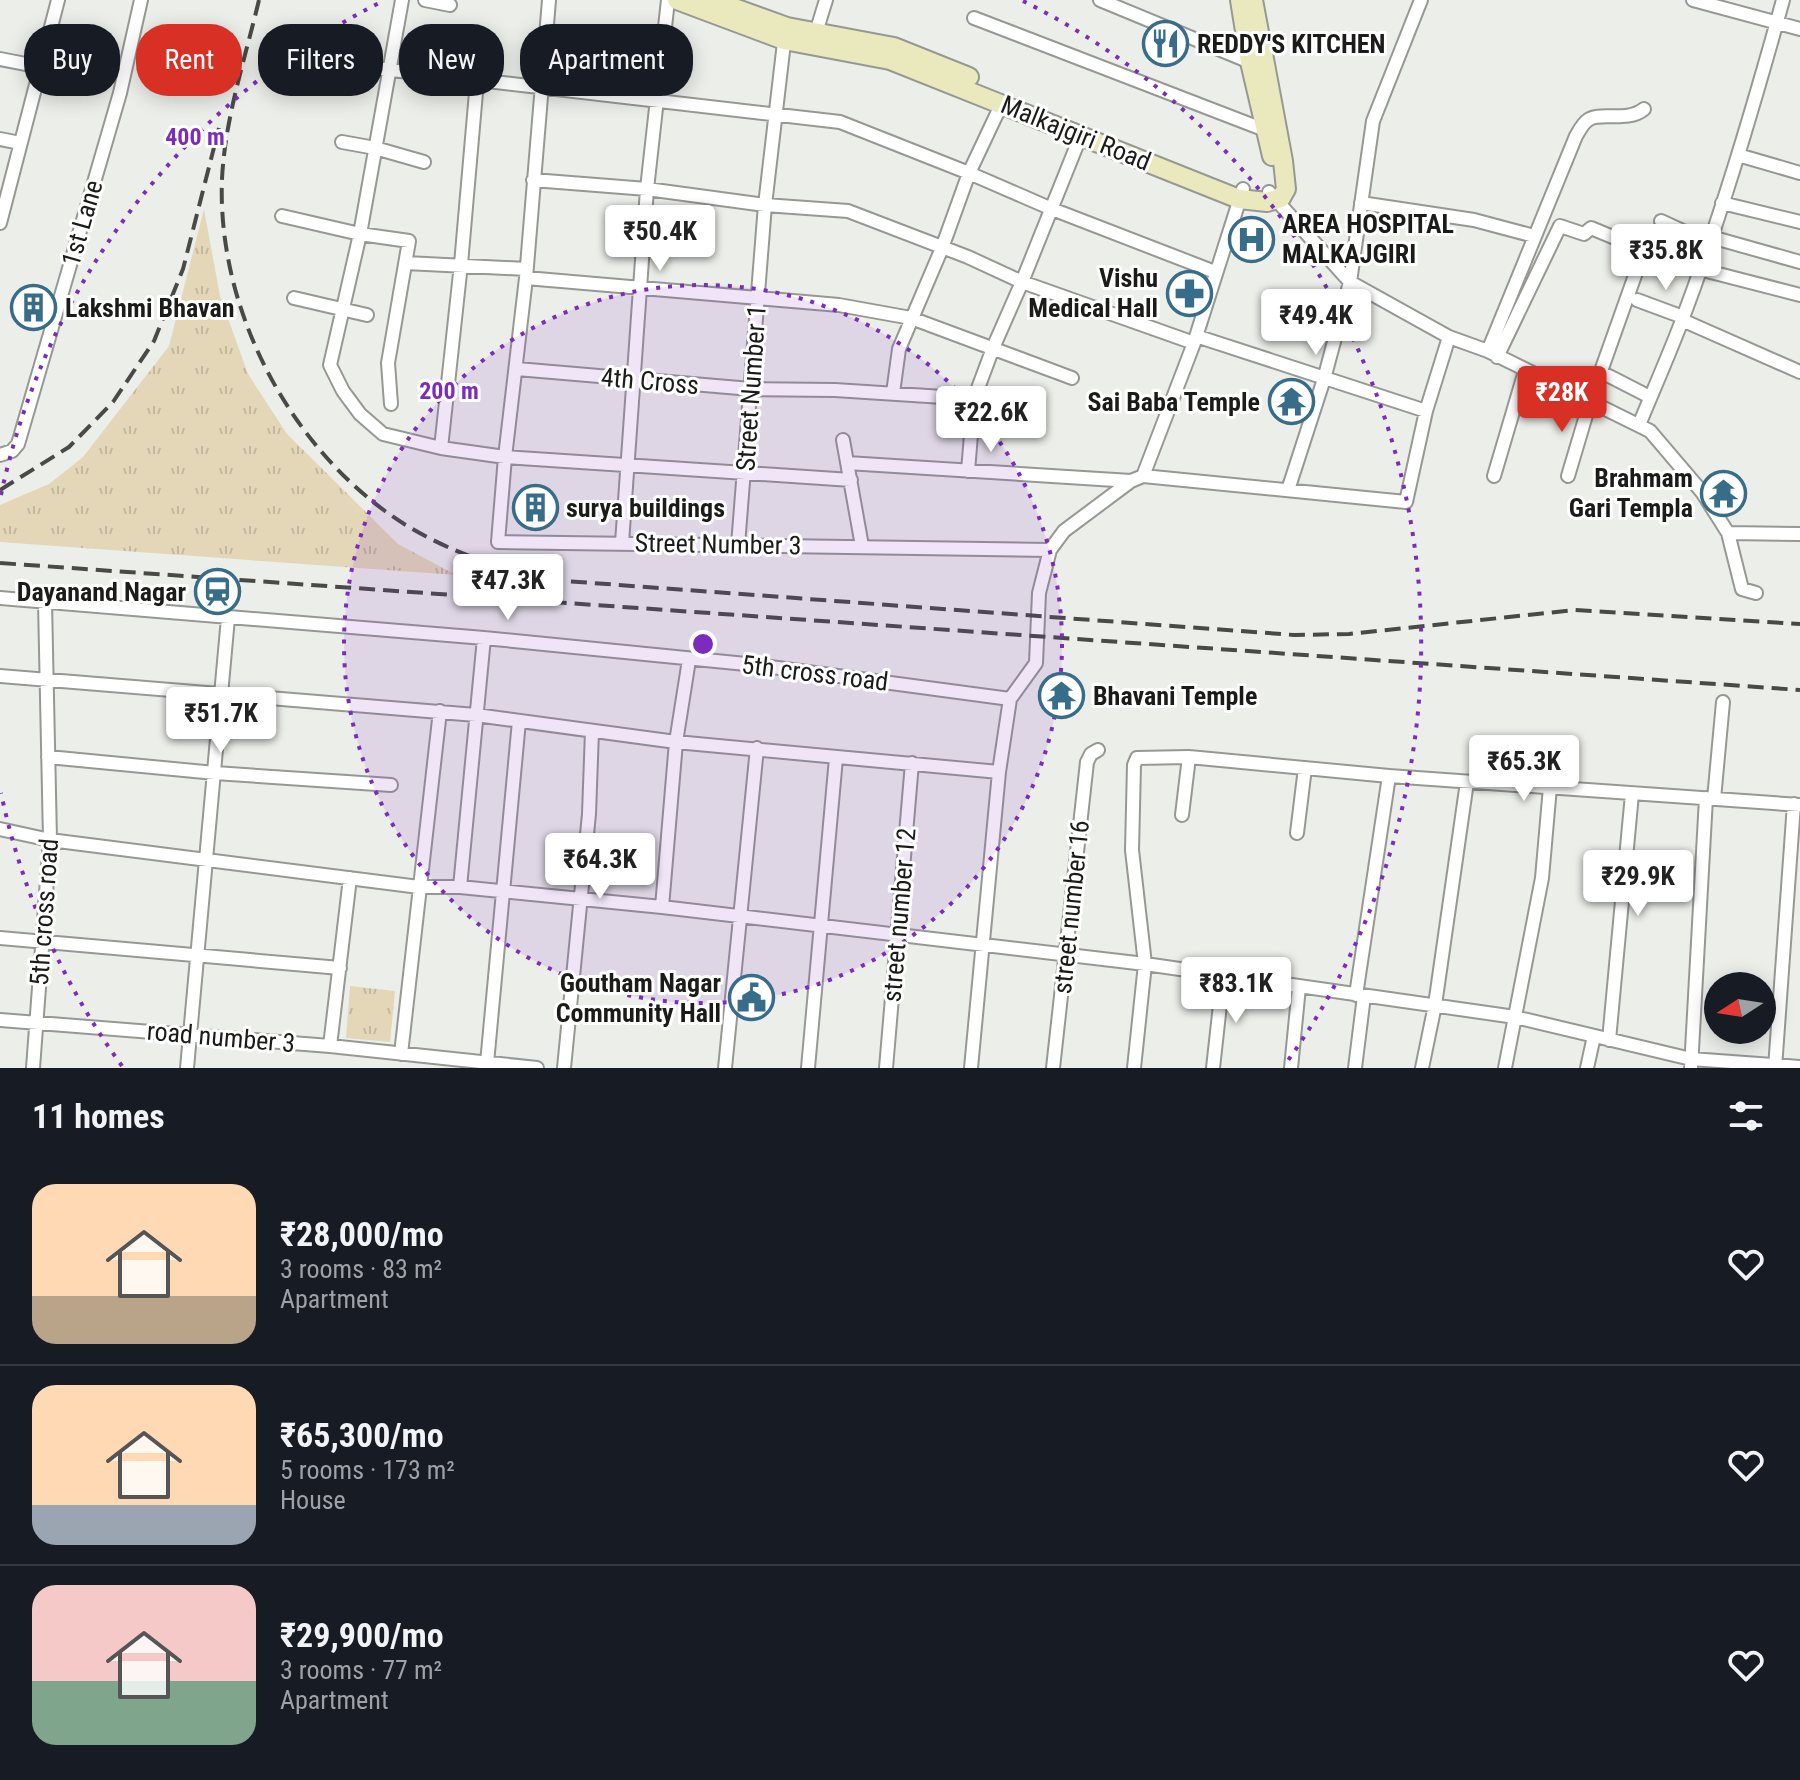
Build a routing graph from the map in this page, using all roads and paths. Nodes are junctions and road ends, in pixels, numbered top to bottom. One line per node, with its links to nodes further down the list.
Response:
1 (58, 0): 19 (street)
2 (141, 0): 103 (street, 1st Lane)
3 (402, 0): 28 (street)
4 (425, 0): 16 (street)
5 (549, 0): 20 (street, Street Number 3)
6 (668, 0): 34 (street)
7 (677, 0): 22 (main road, Malkajgiri Road)
8 (715, 0): 22 (main road, Malkajgiri Road)
9 (826, 0): 23 (street)
10 (1100, 0): 25 (street)
11 (1240, 0): 25 (main road)
12 (1253, 0): 52 (main road)
13 (1421, 0): 53 (street)
14 (1696, 0): 18 (street)
15 (1783, 0): 18 (street)
16 (450, 5)
17 (974, 18): 39 (street)
18 (1777, 23): 21 (street); 45 (street)
19 (52, 24)
20 (547, 24)
21 (1800, 29)
22 (785, 33): 23 (main road, Malkajgiri Road); 38 (street, Street Number 1)
23 (814, 39): 35 (main road, Malkajgiri Road); 37 (main road, Malkajgiri Road)
24 (0, 59): 26 (street)
25 (1250, 62): 39 (main road)
26 (24, 64)
27 (383, 69): 28 (street)
28 (390, 70): 29 (street); 44 (street)
29 (399, 71)
30 (33, 96): 43 (street)
31 (476, 96): 67 (street)
32 (539, 96): 49 (street, Street Number 3)
33 (608, 96): 34 (street)
34 (657, 101): 38 (street); 50 (street)
35 (1002, 103): 37 (main road, Malkajgiri Road); 47 (street)
36 (1644, 109): 62 (street)
37 (1040, 112): 40 (main road, Malkajgiri Road); 51 (main road, Malkajgiri Road)
38 (774, 115): 47 (street); 55 (street, Street Number 1)
39 (1265, 130): 52 (main road)
40 (1081, 135): 51 (main road, Malkajgiri Road); 56 (street)
41 (0, 139): 43 (street)
42 (342, 142): 44 (street)
43 (20, 143): 57 (street)
44 (375, 148): 46 (street); 61 (street)
45 (1738, 155): 48 (street); 54 (street)
46 (424, 162)
47 (969, 173): 56 (street); 64 (street)
48 (1800, 173)
49 (533, 180): 50 (street); 70 (street, Street Number 3)
50 (647, 189): 55 (street); 73 (street)
51 (1241, 194): 52 (main road, Malkajgiri Road); 69 (street)
52 (1272, 196): 72 (street)
53 (1361, 203): 62 (street); 72 (street)
54 (1722, 203): 60 (street); 63 (street)
55 (765, 205): 64 (street); 76 (street, Street Number 1)
56 (1052, 209): 69 (street); 71 (street)
57 (1, 216)
58 (282, 216): 61 (street)
59 (1661, 221): 63 (street)
60 (1800, 222)
61 (360, 234): 66 (street); 78 (street)
62 (1534, 236): 85 (street)
63 (1710, 240): 65 (street); 68 (street)
64 (942, 248): 71 (street); 80 (street)
65 (1800, 262)
66 (406, 263): 67 (street); 98 (street)
67 (461, 264): 70 (street); 102 (street)
68 (1699, 269): 74 (street); 81 (street)
69 (1215, 272): 83 (street)
70 (526, 273): 73 (street); 86 (street, Street Number 3)
71 (1022, 282): 83 (street); 84 (street)
72 (1350, 282): 82 (street); 91 (street)
73 (641, 289): 76 (street); 92 (street)
74 (1800, 295)
75 (294, 298): 78 (street)
76 (757, 298): 80 (street); 93 (street, Street Number 1)
77 (1637, 300): 81 (street)
78 (342, 309): 79 (street); 102 (street)
79 (367, 315)
80 (911, 318): 84 (street); 94 (street)
81 (1683, 319): 88 (street); 95 (street)
82 (1449, 337): 85 (street); 99 (street)
83 (1195, 340): 91 (street); 111 (street)
84 (993, 348): 90 (street); 96 (street)
85 (1493, 354): 87 (street); 97 (street)
86 (517, 369): 92 (street, 4th Cross); 104 (street, Street Number 3)
87 (1525, 371): 97 (street); 109 (street)
88 (1800, 372)
89 (1609, 376): 95 (street)
90 (1072, 378)
91 (1324, 379): 99 (street); 113 (street)
92 (635, 381): 93 (street, 4th Cross); 106 (street)
93 (751, 389): 94 (street, 4th Cross); 108 (street, Street Number 1)
94 (893, 393): 96 (street, 4th Cross)
95 (1650, 397): 100 (street)
96 (974, 399): 107 (street)
97 (1590, 402): 100 (street); 110 (street)
98 (391, 404)
99 (1426, 411): 113 (street)
100 (1639, 425): 114 (street)
101 (843, 440): 105 (street)
102 (441, 448): 104 (street)
103 (0, 455)
104 (505, 457): 106 (street); 116 (street, Street Number 3)
105 (847, 463): 107 (street); 112 (street)
106 (626, 465): 108 (street); 116 (street)
107 (968, 471): 111 (street)
108 (745, 473): 112 (street); 117 (street, Street Number 1)
109 (1494, 476)
110 (1568, 476)
111 (1137, 478): 113 (street); 119 (street)
112 (851, 480): 118 (street)
113 (1288, 490)
114 (1728, 533): 115 (street); 120 (street)
115 (1800, 534)
116 (622, 543): 117 (street, Street Number 3)
117 (738, 545): 118 (street, Street Number 3)
118 (862, 546): 119 (street, Street Number 3)
119 (1050, 550): 129 (street)
120 (1756, 593)
121 (0, 598): 122 (street, 5th cross road)
122 (45, 602): 123 (street, 5th cross road); 127 (street, 5th cross road)
123 (228, 618): 124 (street, 5th cross road); 128 (street)
124 (484, 638): 125 (street, 5th cross road); 132 (street)
125 (689, 660): 129 (street, 5th cross road); 135 (street)
126 (0, 676): 127 (street)
127 (48, 679): 128 (street); 138 (street, 5th cross road)
128 (220, 696): 131 (street); 144 (street)
129 (1010, 699): 143 (street)
130 (1723, 702): 150 (street)
131 (440, 711): 132 (street); 158 (street)
132 (476, 715): 133 (street); 159 (street)
133 (519, 721): 134 (street); 160 (street)
134 (592, 731): 135 (street); 161 (street)
135 (676, 742): 136 (street); 162 (street)
136 (757, 748): 140 (street); 163 (street)
137 (1098, 750): 170 (street, street number 16)
138 (48, 757): 144 (street); 155 (street, 5th cross road)
139 (1189, 757): 142 (street); 152 (street); 171 (street)
140 (836, 758): 141 (street); 164 (street)
141 (912, 763): 143 (street); 165 (street, street number 12)
142 (1305, 768): 145 (street); 154 (street)
143 (999, 772): 168 (street)
144 (215, 773): 147 (street); 156 (street)
145 (1389, 776): 146 (street); 175 (street)
146 (1467, 782): 148 (street); 176 (street)
147 (391, 785)
148 (1550, 787): 149 (street); 177 (street)
149 (1632, 794): 150 (street); 182 (street)
150 (1710, 799): 151 (street); 186 (street)
151 (1797, 804): 187 (street)
152 (1182, 815)
153 (0, 829): 155 (street)
154 (1297, 833)
155 (50, 840): 156 (street); 167 (street, 5th cross road)
156 (207, 858): 157 (street); 169 (street)
157 (350, 878): 158 (street); 172 (street)
158 (419, 887): 159 (street); 184 (street)
159 (460, 887): 160 (street)
160 (503, 891): 161 (street); 185 (street)
161 (582, 899): 162 (street); 192 (street)
162 (662, 907): 163 (street)
163 (740, 917): 164 (street); 193 (street)
164 (820, 926): 165 (street); 194 (street)
165 (897, 935): 168 (street); 195 (street, street number 12)
166 (0, 938): 167 (street)
167 (43, 941): 169 (street); 179 (street, 5th cross road)
168 (984, 945): 170 (street); 196 (street)
169 (198, 954): 172 (street); 180 (street)
170 (1065, 955): 171 (street); 197 (street, street number 16)
171 (1145, 964): 173 (street); 198 (street)
172 (340, 968): 183 (street)
173 (1223, 978): 174 (street); 199 (street)
174 (1299, 987): 175 (street); 200 (street)
175 (1360, 996): 176 (street); 201 (street)
176 (1435, 1005): 177 (street); 202 (street)
177 (1515, 1017): 181 (street); 203 (street)
178 (0, 1020): 179 (street, road number 3)
179 (37, 1022): 180 (street, road number 3); 189 (street, 5th cross road)
180 (190, 1035): 183 (street, road number 3); 190 (street)
181 (1594, 1036): 182 (street); 204 (street)
182 (1609, 1040): 186 (street)
183 (330, 1046): 184 (street, road number 3)
184 (401, 1054): 185 (street, road number 3)
185 (487, 1063): 191 (street, road number 3)
186 (1691, 1064): 187 (street)
187 (1775, 1067): 188 (street)
188 (1800, 1067)
189 (33, 1068)
190 (187, 1068)
191 (537, 1068)
192 (564, 1068)
193 (725, 1068)
194 (808, 1068)
195 (886, 1068)
196 (971, 1068)
197 (1053, 1068)
198 (1134, 1068)
199 (1213, 1068)
200 (1291, 1068)
201 (1355, 1068)
202 (1422, 1068)
203 (1505, 1068)
204 (1587, 1068)

